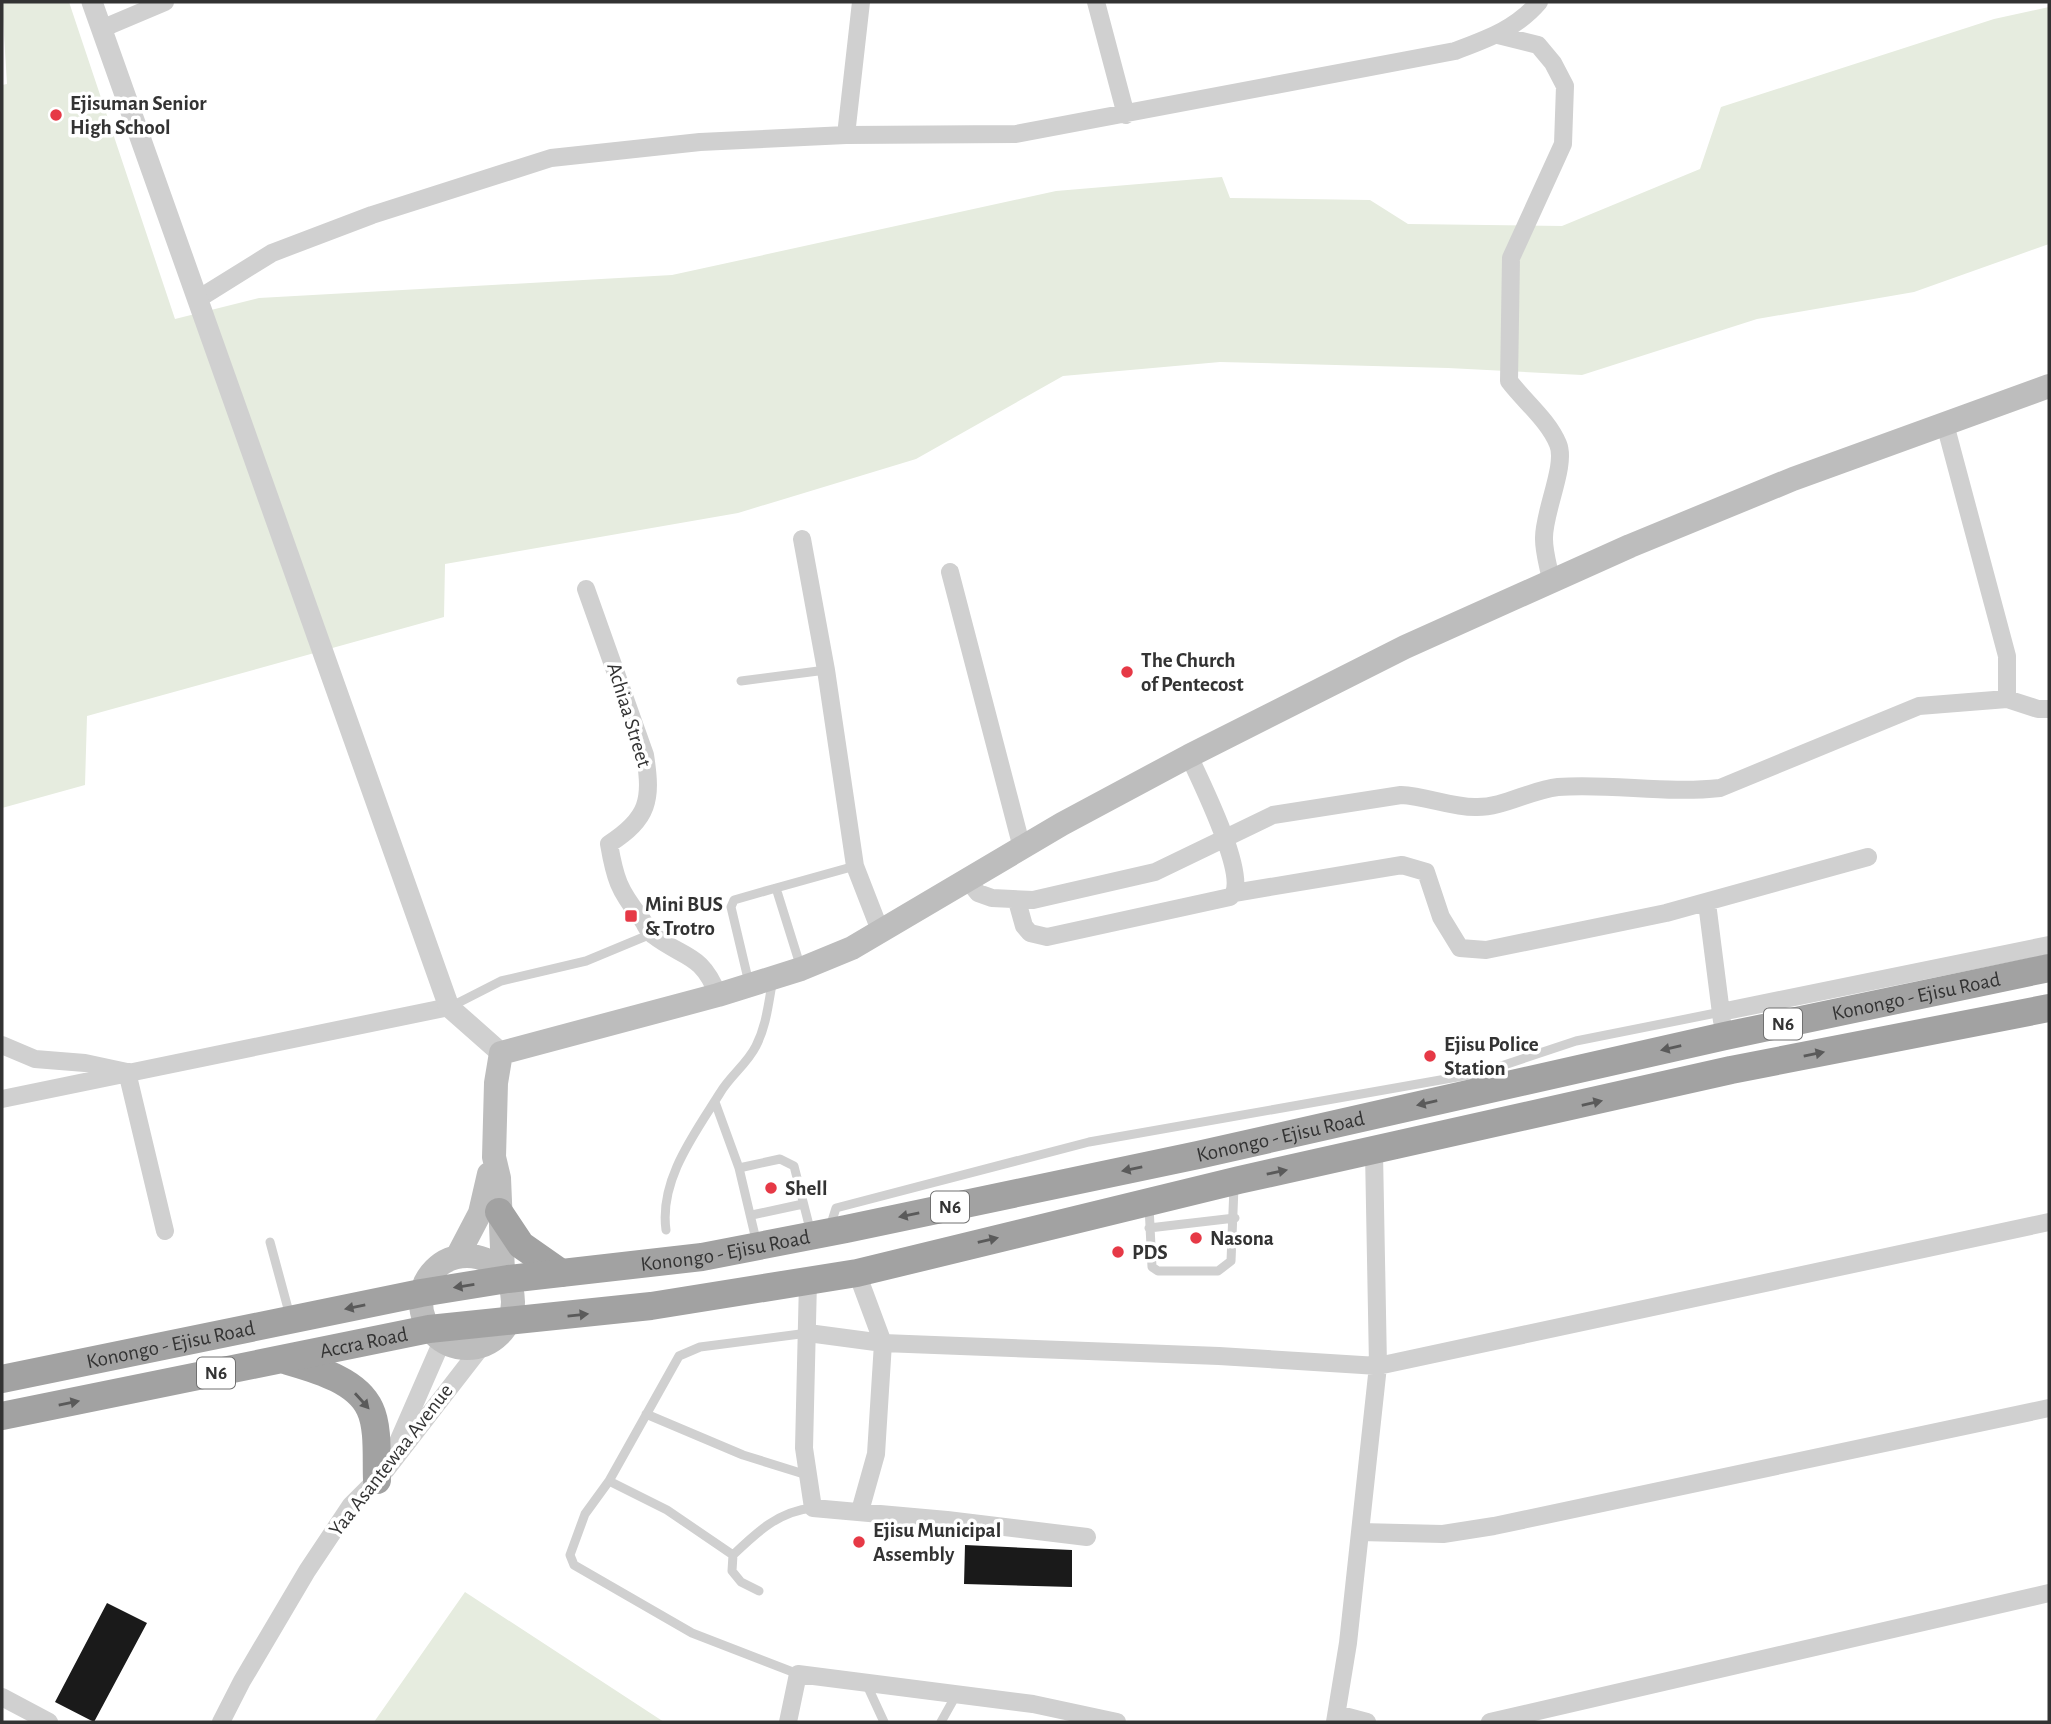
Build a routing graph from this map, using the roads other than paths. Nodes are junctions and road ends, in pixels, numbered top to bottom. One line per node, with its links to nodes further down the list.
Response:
1 (92, 2): 6 (street)
2 (165, 2): 6 (street)
3 (861, 2): 9 (street)
4 (1096, 2): 8 (street)
5 (1539, 2): 7 (street)
6 (102, 29): 10 (street)
7 (1497, 35): 8 (street); 15 (street)
8 (1126, 115): 9 (street)
9 (846, 135): 10 (street)
10 (198, 299): 39 (street)
11 (2049, 386): 12 (main road)
12 (1945, 424): 15 (main road); 19 (street)
13 (802, 539): 17 (street)
14 (950, 572): 23 (street)
15 (1551, 581): 21 (main road)
16 (586, 589): 32 (street, Achiaa Street)
17 (826, 670): 18 (lane); 25 (street)
18 (741, 681)
19 (2007, 699): 20 (street); 22 (street)
20 (2049, 709)
21 (1189, 756): 22 (street); 23 (main road)
22 (1225, 838): 28 (street); 29 (street)
23 (1022, 848): 26 (main road)
24 (1868, 856): 30 (street)
25 (855, 866): 27 (lane); 31 (street)
26 (966, 878): 29 (street); 31 (main road)
27 (776, 888): 35 (lane); 37 (lane)
28 (1234, 893): 29 (street); 30 (street)
29 (1017, 901)
30 (1707, 903): 41 (street)
31 (881, 933): 35 (main road)
32 (651, 934): 38 (street, Achiaa Street); 39 (lane)
33 (2049, 945): 41 (street)
34 (2049, 968): 41 (highway, Konongo - Ejisu Road / N6)
35 (802, 970): 36 (main road)
36 (773, 978): 37 (main road); 46 (lane)
37 (749, 983): 38 (main road)
38 (718, 995): 43 (main road)
39 (449, 1007): 43 (street); 44 (street)
40 (2049, 1008): 47 (highway, Konongo - Ejisu Road / N6, one-way to 40)
41 (1723, 1024): 59 (highway, Konongo - Ejisu Road / N6)
42 (2, 1045): 44 (street)
43 (501, 1053): 48 (main road)
44 (127, 1072): 45 (street); 58 (street)
45 (2, 1099)
46 (715, 1102): 49 (lane); 57 (lane)
47 (1374, 1152): 50 (highway, Konongo - Ejisu Road / N6, one-way to 47); 76 (street)
48 (494, 1157): 52 (main road); 62 (main road)
49 (739, 1168): 51 (lane); 53 (lane)
50 (1234, 1181): 54 (highway, Konongo - Ejisu Road / N6); 55 (lane)
51 (803, 1205): 53 (lane); 59 (lane)
52 (499, 1212): 63 (highway); 65 (main road)
53 (752, 1215): 61 (lane)
54 (1149, 1215): 55 (lane); 55 (lane); 64 (highway, Konongo - Ejisu Road / N6, one-way to 54)
55 (1235, 1219)
56 (2049, 1222): 76 (street)
57 (666, 1230)
58 (165, 1231)
59 (820, 1233): 61 (highway, Konongo - Ejisu Road / N6)
60 (270, 1242): 70 (lane)
61 (758, 1245): 63 (highway, Konongo - Ejisu Road / N6)
62 (457, 1256): 65 (main road); 67 (main road)
63 (561, 1273): 65 (highway, Konongo - Ejisu Road / N6)
64 (858, 1273): 66 (highway, Konongo - Ejisu Road / N6); 73 (street)
65 (505, 1275): 67 (highway, Konongo - Ejisu Road / N6, one-way to 67); 69 (main road)
66 (808, 1281): 68 (highway, Konongo - Ejisu Road / N6); 71 (street)
67 (421, 1293): 70 (highway, Konongo - Ejisu Road / N6, one-way to 70); 72 (main road)
68 (730, 1295): 69 (highway, Accra Road / N6, one-way to 68)
69 (510, 1320): 72 (highway, Accra Road / N6); 74 (main road)
70 (291, 1321): 77 (highway, Konongo - Ejisu Road / N6)
71 (808, 1333): 73 (street); 79 (lane); 82 (street)
72 (435, 1335): 74 (main road); 75 (highway, Accra Road / N6); 81 (street)
73 (883, 1343): 76 (street); 85 (street)
74 (482, 1346): 81 (street, Yaa Asantewaa Avenue)
75 (281, 1359): 80 (highway, Accra Road / N6, one-way to 75); 81 (highway, one-way to 81)
76 (1378, 1366): 86 (street)
77 (2, 1379)
78 (2049, 1408): 86 (street)
79 (646, 1414): 82 (lane); 83 (lane)
80 (2, 1416)
81 (382, 1475): 97 (street, Yaa Asantewaa Avenue)
82 (807, 1475): 84 (street)
83 (610, 1481): 88 (lane); 91 (lane)
84 (813, 1508): 85 (street); 88 (lane)
85 (860, 1511): 87 (street)
86 (1360, 1532): 95 (street)
87 (1087, 1538)
88 (733, 1555): 89 (lane)
89 (758, 1591)
90 (2049, 1593): 103 (street)
91 (797, 1674): 92 (street); 98 (street)
92 (865, 1681): 94 (street); 99 (lane)
93 (2, 1697): 96 (street)
94 (955, 1697): 100 (lane); 101 (street)
95 (1336, 1718): 102 (street)
96 (49, 1722)
97 (222, 1722)
98 (788, 1722)
99 (884, 1722)
100 (941, 1722)
101 (1117, 1722)
102 (1367, 1722)
103 (1490, 1722)

